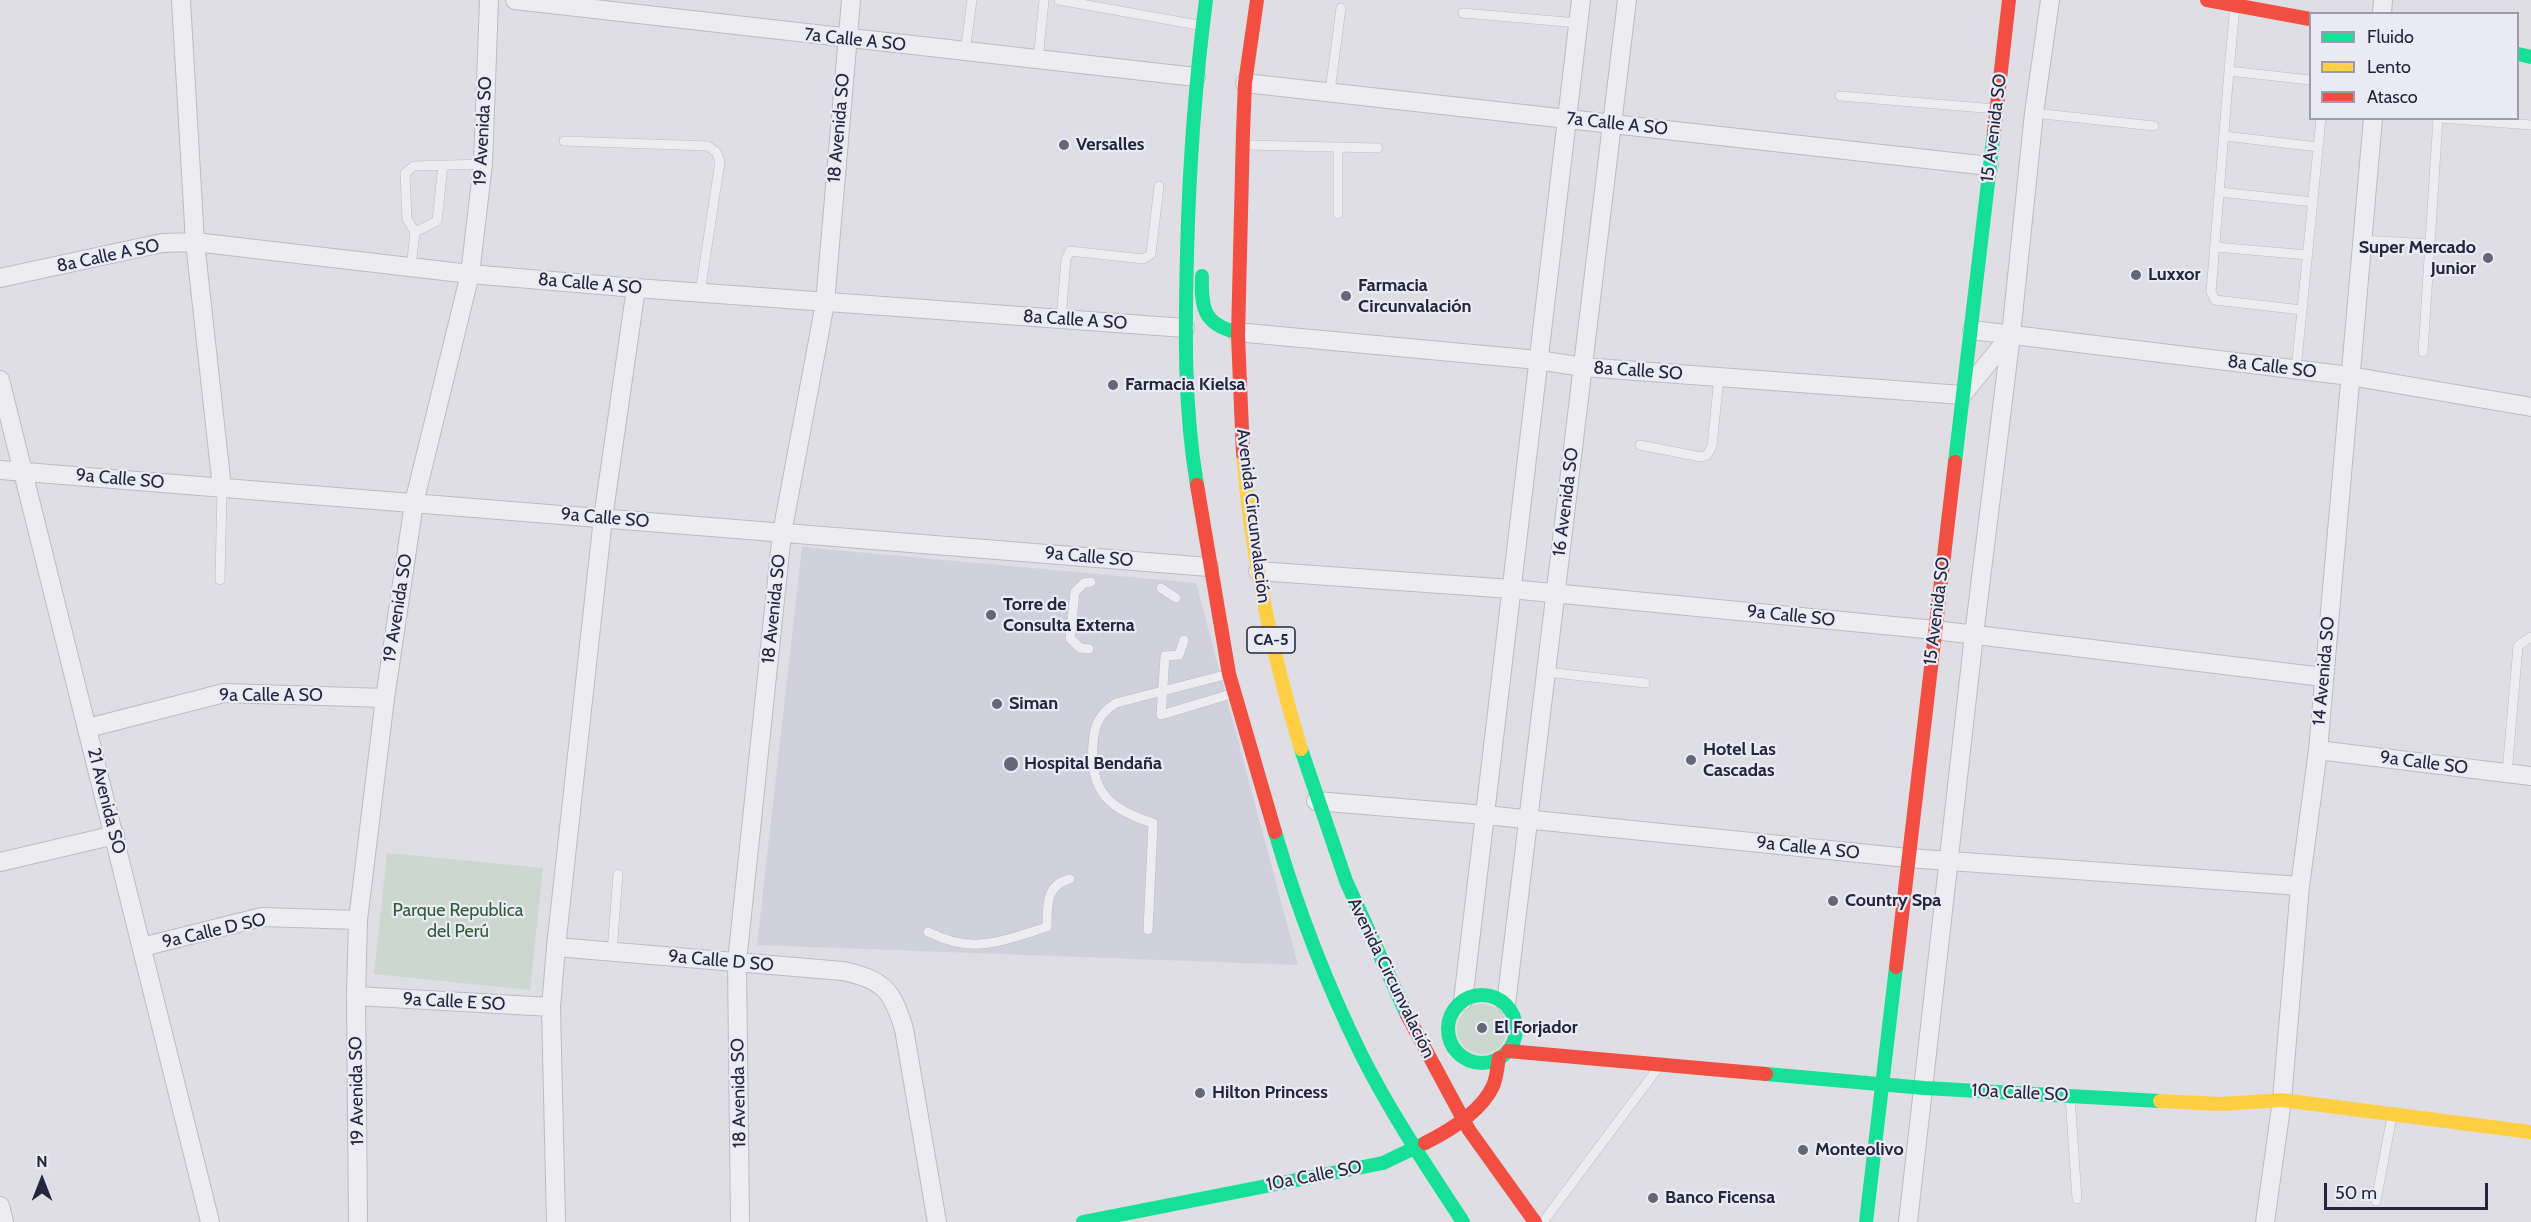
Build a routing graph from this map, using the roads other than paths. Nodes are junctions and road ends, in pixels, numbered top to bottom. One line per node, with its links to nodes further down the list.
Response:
1 (182, 0): 57 (street)
2 (489, 0): 46 (street, 19 Avenida SO)
3 (515, 0): 21 (street, 7a Calle A SO)
4 (851, 0): 21 (street, 18 Avenida SO)
5 (972, 0): 22 (lane)
6 (1044, 0): 23 (lane)
7 (1059, 0): 20 (lane)
8 (1206, 0): 20 (main road, CA-5)
9 (1257, 0): 27 (main road, Avenida Circunvalación / CA-5)
10 (1581, 0): 19 (street)
11 (1627, 0): 37 (street, 16 Avenida SO)
12 (2009, 0): 30 (main road, 15 Avenida SO)
13 (2050, 0): 31 (street)
14 (2207, 0): 15 (main road)
15 (2235, 5): 18 (main road); 24 (lane)
16 (1341, 9): 28 (lane)
17 (1463, 13): 19 (lane)
18 (2309, 18)
19 (1578, 23): 32 (street)
20 (1202, 26): 25 (main road, CA-5)
21 (846, 39): 22 (street, 7a Calle A SO); 67 (street, 18 Avenida SO)
22 (965, 52): 23 (street, 7a Calle A SO)
23 (1038, 60): 25 (street, 7a Calle A SO)
24 (2229, 71): 26 (lane); 40 (lane)
25 (1196, 78): 50 (main road, CA-5)
26 (2309, 80)
27 (1245, 82): 28 (street, 7a Calle A SO); 42 (main road, Avenida Circunvalación / CA-5)
28 (1330, 91): 32 (street, 7a Calle A SO)
29 (1840, 96): 30 (lane)
30 (1996, 109): 48 (main road, 15 Avenida SO)
31 (2034, 113): 39 (lane); 73 (street)
32 (1567, 119): 37 (street, 7a Calle A SO); 75 (street)
33 (2321, 120): 44 (lane)
34 (2373, 120): 56 (street, 14 Avenida SO)
35 (2440, 120): 58 (lane)
36 (2466, 120): 38 (lane)
37 (1612, 124): 48 (street, 7a Calle A SO); 76 (street, 16 Avenida SO)
38 (2531, 125)
39 (2154, 126)
40 (2224, 136): 44 (lane); 51 (lane)
41 (564, 141): 66 (lane)
42 (1243, 146): 43 (lane); 72 (main road, Avenida Circunvalación / CA-5)
43 (1338, 147): 45 (lane); 53 (lane)
44 (2318, 147): 52 (lane)
45 (1378, 148)
46 (483, 164): 47 (lane); 63 (street, 19 Avenida SO)
47 (443, 165): 55 (lane); 55 (lane)
48 (1989, 166): 71 (main road, 15 Avenida SO)
49 (1159, 186): 69 (lane)
50 (1189, 186): 54 (main road); 70 (main road, CA-5)
51 (2219, 192): 52 (lane); 59 (lane)
52 (2313, 202): 60 (lane)
53 (1338, 214)
54 (1202, 221)
55 (415, 232): 62 (lane)
56 (2362, 240): 58 (lane); 78 (street, 14 Avenida SO)
57 (195, 242): 62 (street, 8a Calle A SO); 64 (street, 8a Calle A SO); 86 (street)
58 (2430, 244): 74 (lane)
59 (2215, 247): 60 (lane); 68 (lane)
60 (2308, 255): 68 (lane)
61 (1202, 265): 72 (main road)
62 (411, 267): 63 (street, 8a Calle A SO)
63 (470, 274): 65 (street, 8a Calle A SO); 87 (street, 19 Avenida SO)
64 (0, 278)
65 (636, 288): 66 (street, 8a Calle A SO); 88 (street)
66 (700, 293): 67 (street, 8a Calle A SO)
67 (825, 303): 69 (street, 8a Calle A SO); 89 (street, 18 Avenida SO)
68 (2302, 310): 77 (lane)
69 (1061, 319): 70 (street, 8a Calle A SO)
70 (1185, 328): 90 (main road, CA-5)
71 (1972, 330): 73 (street, 8a Calle SO); 81 (main road, 15 Avenida SO)
72 (1236, 332): 75 (street, 8a Calle SO); 91 (main road, Avenida Circunvalación / CA-5)
73 (2011, 335): 77 (street, 8a Calle SO); 81 (street); 100 (street)
74 (2423, 352)
75 (1538, 360): 76 (street, 8a Calle SO); 95 (street)
76 (1583, 367): 79 (street, 8a Calle SO); 96 (street, 16 Avenida SO)
77 (2296, 370): 78 (street, 8a Calle SO)
78 (2350, 376): 82 (street, 8a Calle SO); 107 (street, 14 Avenida SO)
79 (1719, 377): 81 (street, 8a Calle SO); 83 (lane)
80 (0, 380): 85 (street, 21 Avenida SO)
81 (1962, 395): 99 (main road, 15 Avenida SO)
82 (2531, 407)
83 (1640, 445)
84 (0, 470): 85 (street, 9a Calle SO)
85 (23, 472): 86 (street, 9a Calle SO); 112 (street, 21 Avenida SO)
86 (222, 488): 87 (street, 9a Calle SO); 92 (lane)
87 (414, 503): 88 (street, 9a Calle SO); 111 (street, 19 Avenida SO)
88 (603, 518): 89 (street, 9a Calle SO); 130 (street)
89 (782, 533): 90 (street, 9a Calle SO); 132 (street, 18 Avenida SO)
90 (1217, 568): 106 (main road, CA-5)
91 (1258, 572): 95 (street, 9a Calle SO); 103 (main road, Avenida Circunvalación / CA-5)
92 (220, 580)
93 (1090, 582): 104 (lane)
94 (1161, 588): 97 (lane)
95 (1511, 589): 96 (street, 9a Calle SO); 117 (street)
96 (1556, 593): 99 (street, 9a Calle SO); 105 (street, 16 Avenida SO)
97 (1176, 598)
98 (1252, 621): 103 (main road)
99 (1935, 630): 100 (street, 9a Calle SO); 120 (main road, 15 Avenida SO)
100 (1974, 635): 107 (street, 9a Calle SO); 121 (street)
101 (2531, 637): 114 (lane)
102 (1184, 640): 109 (lane)
103 (1272, 643): 116 (main road, Avenida Circunvalación / CA-5)
104 (1089, 650)
105 (1546, 672): 108 (lane); 118 (street, 16 Avenida SO)
106 (1228, 674): 109 (lane); 110 (main road, CA-5)
107 (2324, 677): 113 (street, 14 Avenida SO)
108 (1646, 683)
109 (1163, 693): 110 (lane); 127 (lane)
110 (1233, 694): 148 (main road, CA-5)
111 (385, 698): 112 (street, 9a Calle A SO); 126 (street, 19 Avenida SO)
112 (88, 728): 119 (street, 21 Avenida SO)
113 (2318, 750): 114 (street, 9a Calle SO); 125 (street, 14 Avenida SO)
114 (2507, 773): 115 (street, 9a Calle SO)
115 (2531, 776)
116 (1317, 801): 117 (street, 9a Calle A SO); 138 (main road, Avenida Circunvalación / CA-5)
117 (1485, 815): 118 (street, 9a Calle A SO); 134 (street)
118 (1528, 820): 120 (street, 9a Calle A SO); 135 (street, 16 Avenida SO)
119 (115, 835): 122 (street); 129 (street, 21 Avenida SO)
120 (1908, 858): 121 (street, 9a Calle A SO); 141 (main road, 15 Avenida SO)
121 (1947, 861): 125 (street, 9a Calle A SO); 142 (street)
122 (0, 862)
123 (618, 873): 131 (lane)
124 (1070, 879): 128 (lane)
125 (2300, 886): 144 (street, 14 Avenida SO)
126 (358, 920): 129 (street, 9a Calle D SO); 133 (street, 19 Avenida SO)
127 (1148, 930)
128 (928, 932)
129 (142, 947): 153 (street, 21 Avenida SO)
130 (556, 947): 131 (street, 9a Calle D SO); 136 (street)
131 (612, 952): 132 (street, 9a Calle D SO)
132 (737, 962): 156 (street, 18 Avenida SO); 157 (street, 9a Calle D SO)
133 (356, 996): 136 (street, 9a Calle E SO); 154 (street, 19 Avenida SO)
134 (1463, 1001): 135 (main road); 137 (main road)
135 (1506, 1004): 139 (main road)
136 (551, 1007): 155 (street)
137 (1450, 1042): 138 (main road); 139 (main road)
138 (1426, 1053): 146 (main road, Avenida Circunvalación / CA-5)
139 (1504, 1054): 140 (main road, 10a Calle SO); 146 (main road, 10a Calle SO)
140 (1660, 1065): 141 (main road, 10a Calle SO); 161 (lane)
141 (1883, 1085): 142 (main road, 10a Calle SO); 162 (main road, 15 Avenida SO)
142 (1924, 1088): 143 (main road, 10a Calle SO); 163 (street)
143 (2070, 1096): 144 (main road, 10a Calle SO); 149 (lane)
144 (2282, 1100): 145 (main road, 10a Calle SO); 164 (street, 14 Avenida SO)
145 (2392, 1113): 147 (main road, 10a Calle SO); 150 (lane)
146 (1463, 1119): 148 (main road, 10a Calle SO); 160 (main road, Avenida Circunvalación / CA-5)
147 (2531, 1131)
148 (1415, 1149): 158 (main road, 10a Calle SO); 159 (main road, CA-5)
149 (2077, 1199)
150 (2376, 1201)
151 (0, 1206): 152 (street)
152 (4, 1222)
153 (210, 1222)
154 (358, 1222)
155 (556, 1222)
156 (740, 1222)
157 (937, 1222)
158 (1083, 1222)
159 (1463, 1222)
160 (1535, 1222)
161 (1543, 1222)
162 (1866, 1222)
163 (1908, 1222)
164 (2265, 1222)

